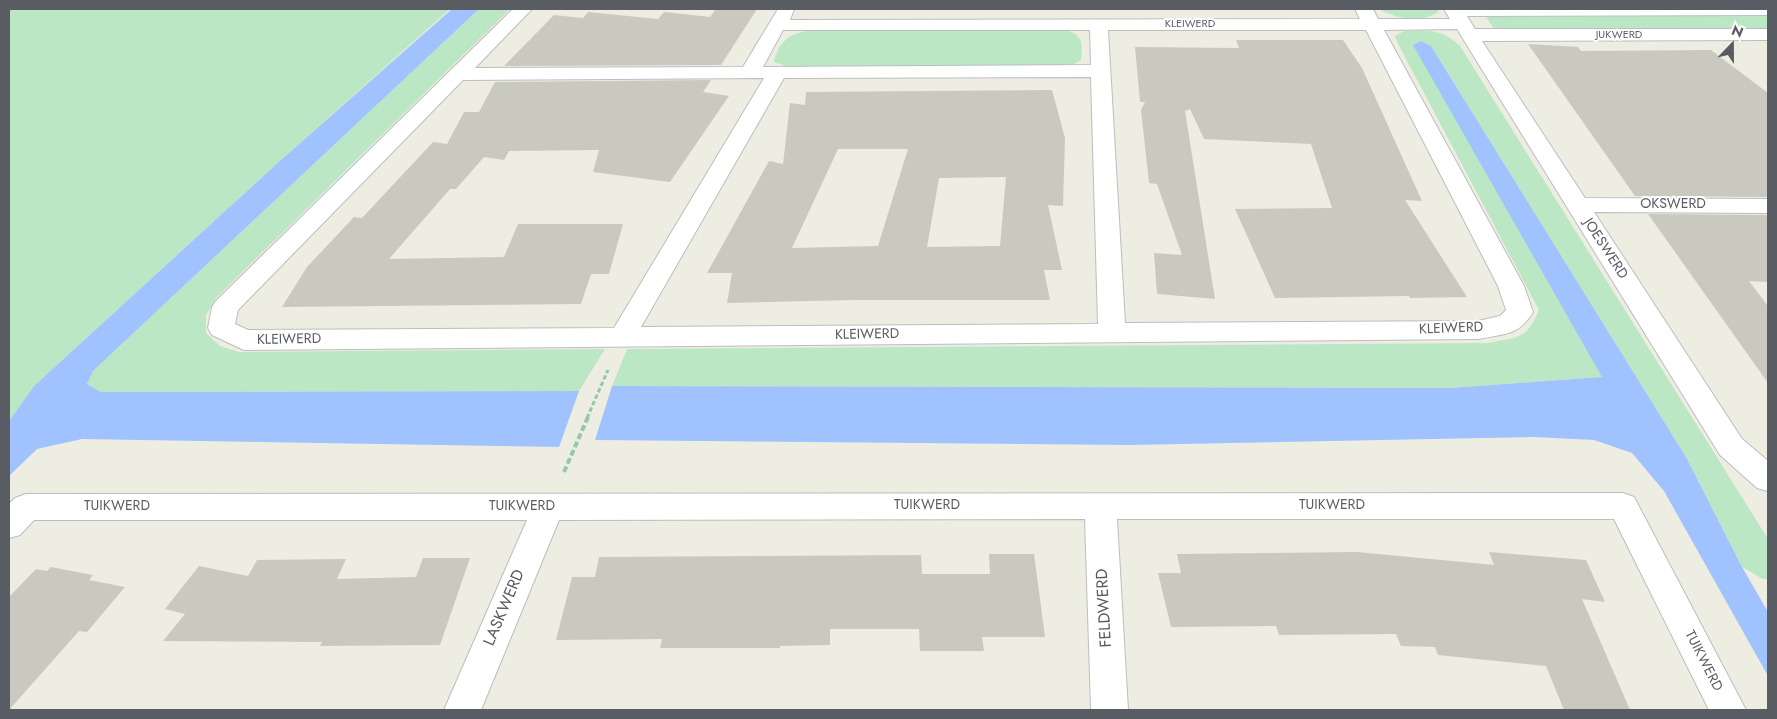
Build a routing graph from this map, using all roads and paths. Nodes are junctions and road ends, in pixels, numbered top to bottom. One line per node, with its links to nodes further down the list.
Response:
1 (523, 9): 14 (street, KLEIWERD)
2 (1768, 10): 6 (street, JUKWERD)
3 (1069, 16): 5 (street, KLEIWERD); 7 (street, KLEIWERD)
4 (1368, 16): 6 (street, KLEIWERD); 7 (street, KLEIWERD); 17 (street, KLEIWERD)
5 (782, 17): 12 (street, KLEIWERD)
6 (1460, 20): 8 (street, JUKWERD); 15 (street, JOESWERD)
7 (1099, 25): 11 (street)
8 (1747, 34): 9 (street, JUKWERD); 10 (street)
9 (1768, 34)
10 (1768, 51)
11 (1100, 71): 13 (street); 17 (street)
12 (750, 72): 13 (street); 14 (street)
13 (777, 73): 18 (street)
14 (458, 74): 18 (street, KLEIWERD)
15 (1577, 205): 16 (street, OKSWERD); 19 (street, JOESWERD)
16 (1768, 206)
17 (1112, 332): 18 (street, KLEIWERD)
18 (622, 337): 21 (path)
19 (1768, 479)
20 (1100, 506): 21 (street, TUIKWERD); 24 (street, FELDWERD); 25 (street, TUIKWERD)
21 (548, 507): 22 (street, TUIKWERD); 23 (street, LASKWERD)
22 (9, 525)
23 (463, 710)
24 (1110, 710)
25 (1728, 710)

